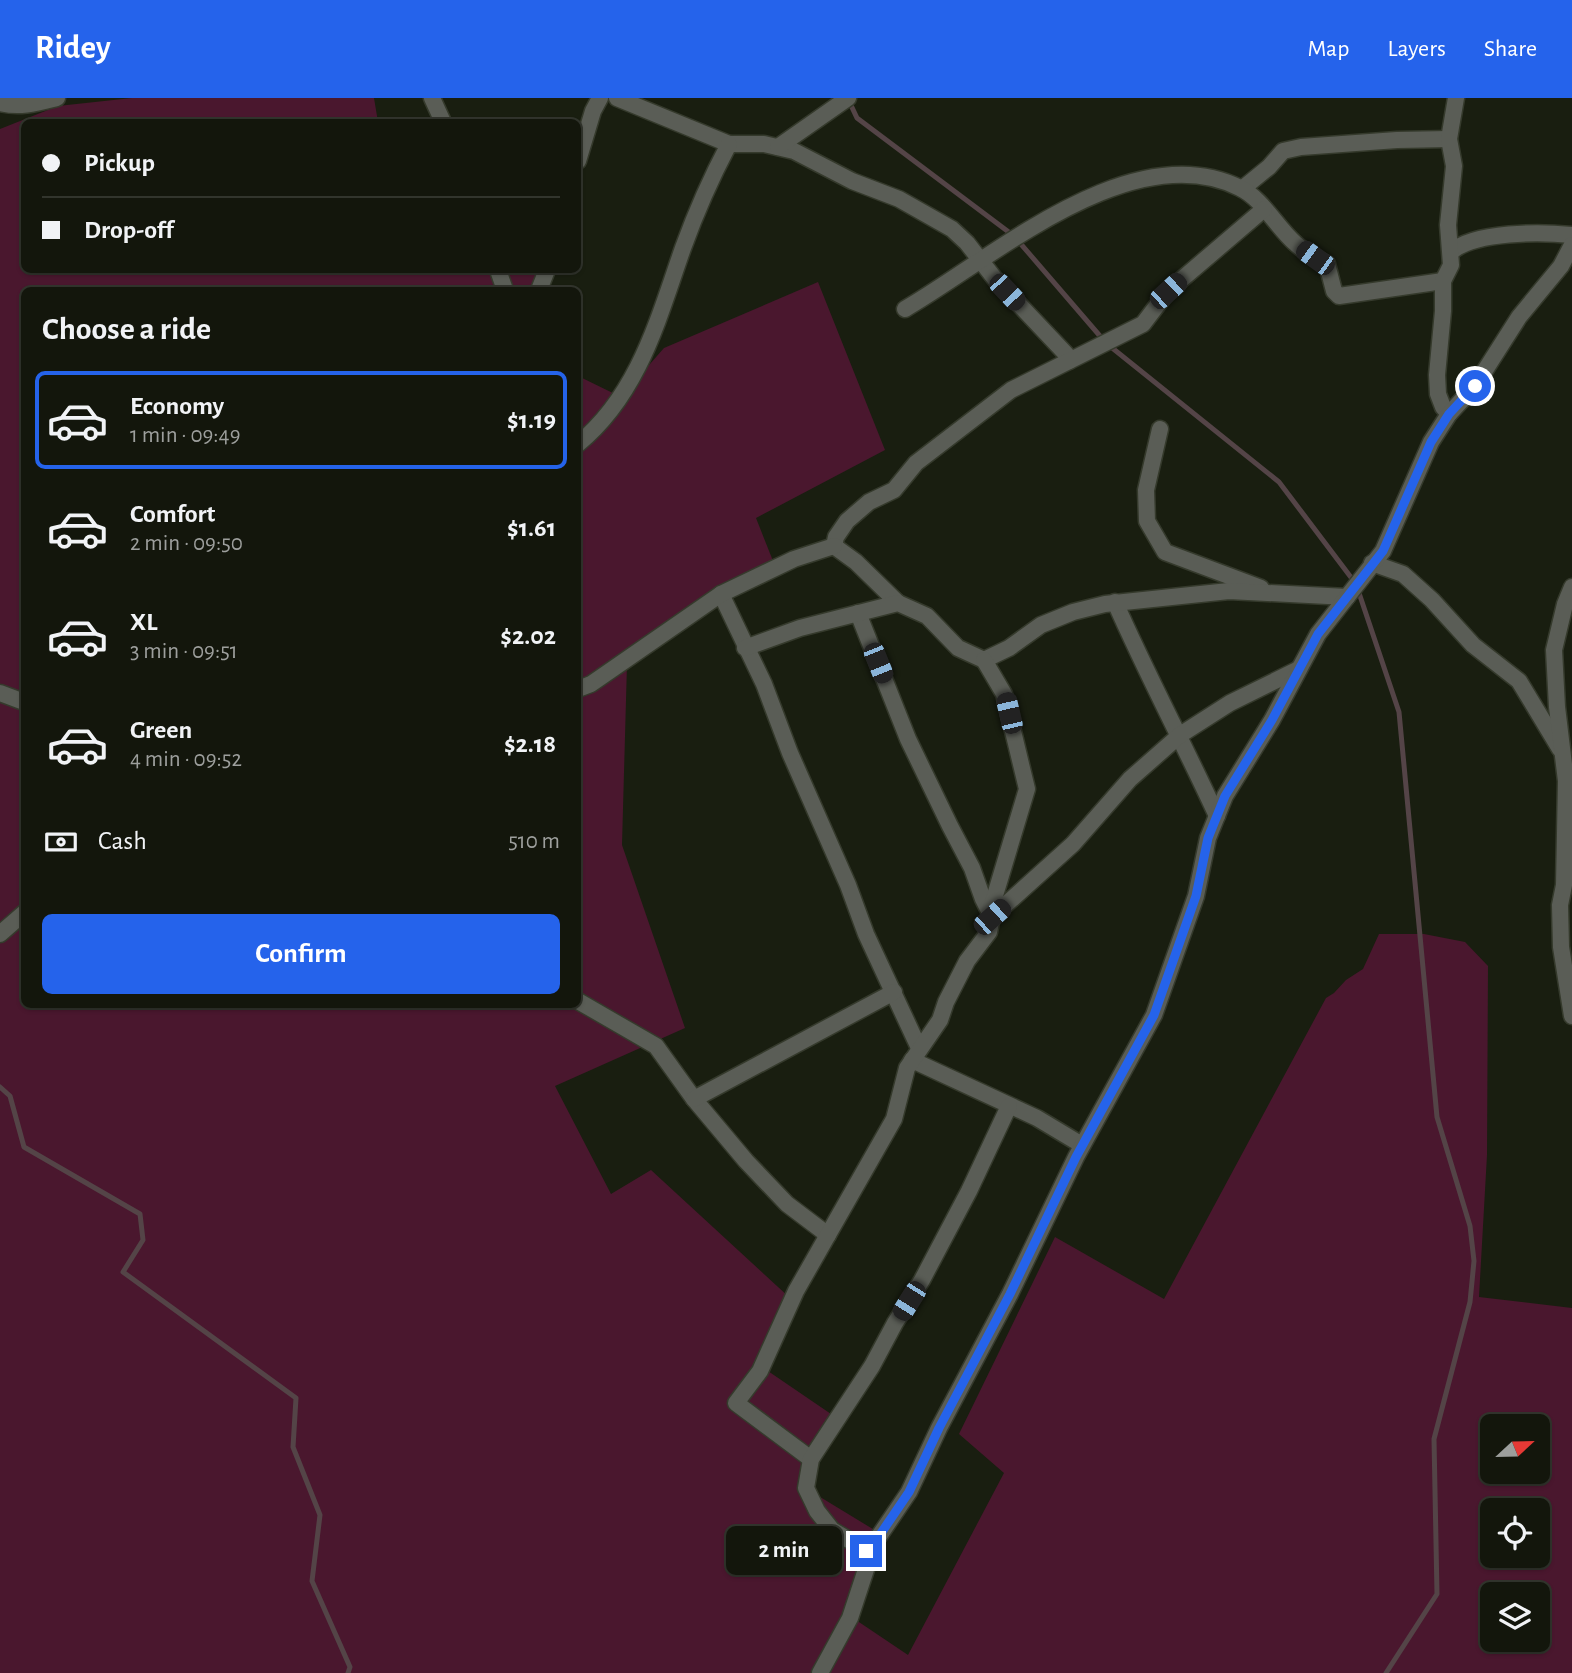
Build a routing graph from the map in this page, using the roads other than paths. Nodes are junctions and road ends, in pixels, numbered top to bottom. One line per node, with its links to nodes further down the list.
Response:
1 (57, 98): 7 (street)
2 (432, 98): 8 (street)
3 (600, 98): 12 (street)
4 (617, 98): 10 (street)
5 (848, 98): 11 (street)
6 (1456, 98): 9 (street)
7 (0, 103)
8 (442, 119)
9 (1449, 139): 13 (street); 17 (street)
10 (729, 144): 11 (street); 24 (street)
11 (778, 147): 18 (street)
12 (581, 151)
13 (1242, 189): 14 (street); 18 (street)
14 (1264, 209): 19 (street); 21 (street)
15 (1572, 235): 17 (street)
16 (1572, 245): 22 (street)
17 (1451, 252): 19 (street)
18 (981, 261): 20 (street); 21 (street)
19 (1443, 281): 22 (street)
20 (905, 309)
21 (1069, 361): 25 (street)
22 (1449, 414): 26 (street)
23 (1160, 429): 28 (street)
24 (581, 442)
25 (834, 546): 29 (street); 32 (street)
26 (1372, 563): 30 (street); 41 (street)
27 (1572, 587): 41 (street)
28 (1274, 593): 30 (street); 31 (street)
29 (721, 594): 34 (street); 37 (street)
30 (1347, 597): 36 (street)
31 (1115, 602): 35 (street); 40 (street)
32 (898, 603): 33 (street); 35 (street)
33 (858, 613): 34 (street); 44 (street)
34 (745, 648): 47 (street)
35 (985, 660): 44 (street)
36 (1299, 669): 40 (street); 42 (street)
37 (581, 688)
38 (0, 692): 39 (street)
39 (21, 701)
40 (1180, 735): 42 (street); 44 (street)
41 (1568, 756): 43 (street)
42 (1217, 816): 53 (street)
43 (1568, 884): 49 (street)
44 (991, 915): 50 (street)
45 (21, 916): 46 (street)
46 (0, 934)
47 (894, 992): 50 (street); 51 (street)
48 (581, 1003): 51 (street)
49 (1572, 1016)
50 (915, 1054): 52 (street); 54 (street)
51 (694, 1099): 54 (street)
52 (1009, 1106): 53 (street); 55 (street)
53 (1082, 1145): 56 (street)
54 (828, 1235): 55 (street)
55 (811, 1459): 56 (street)
56 (872, 1553): 57 (street)
57 (820, 1673)

